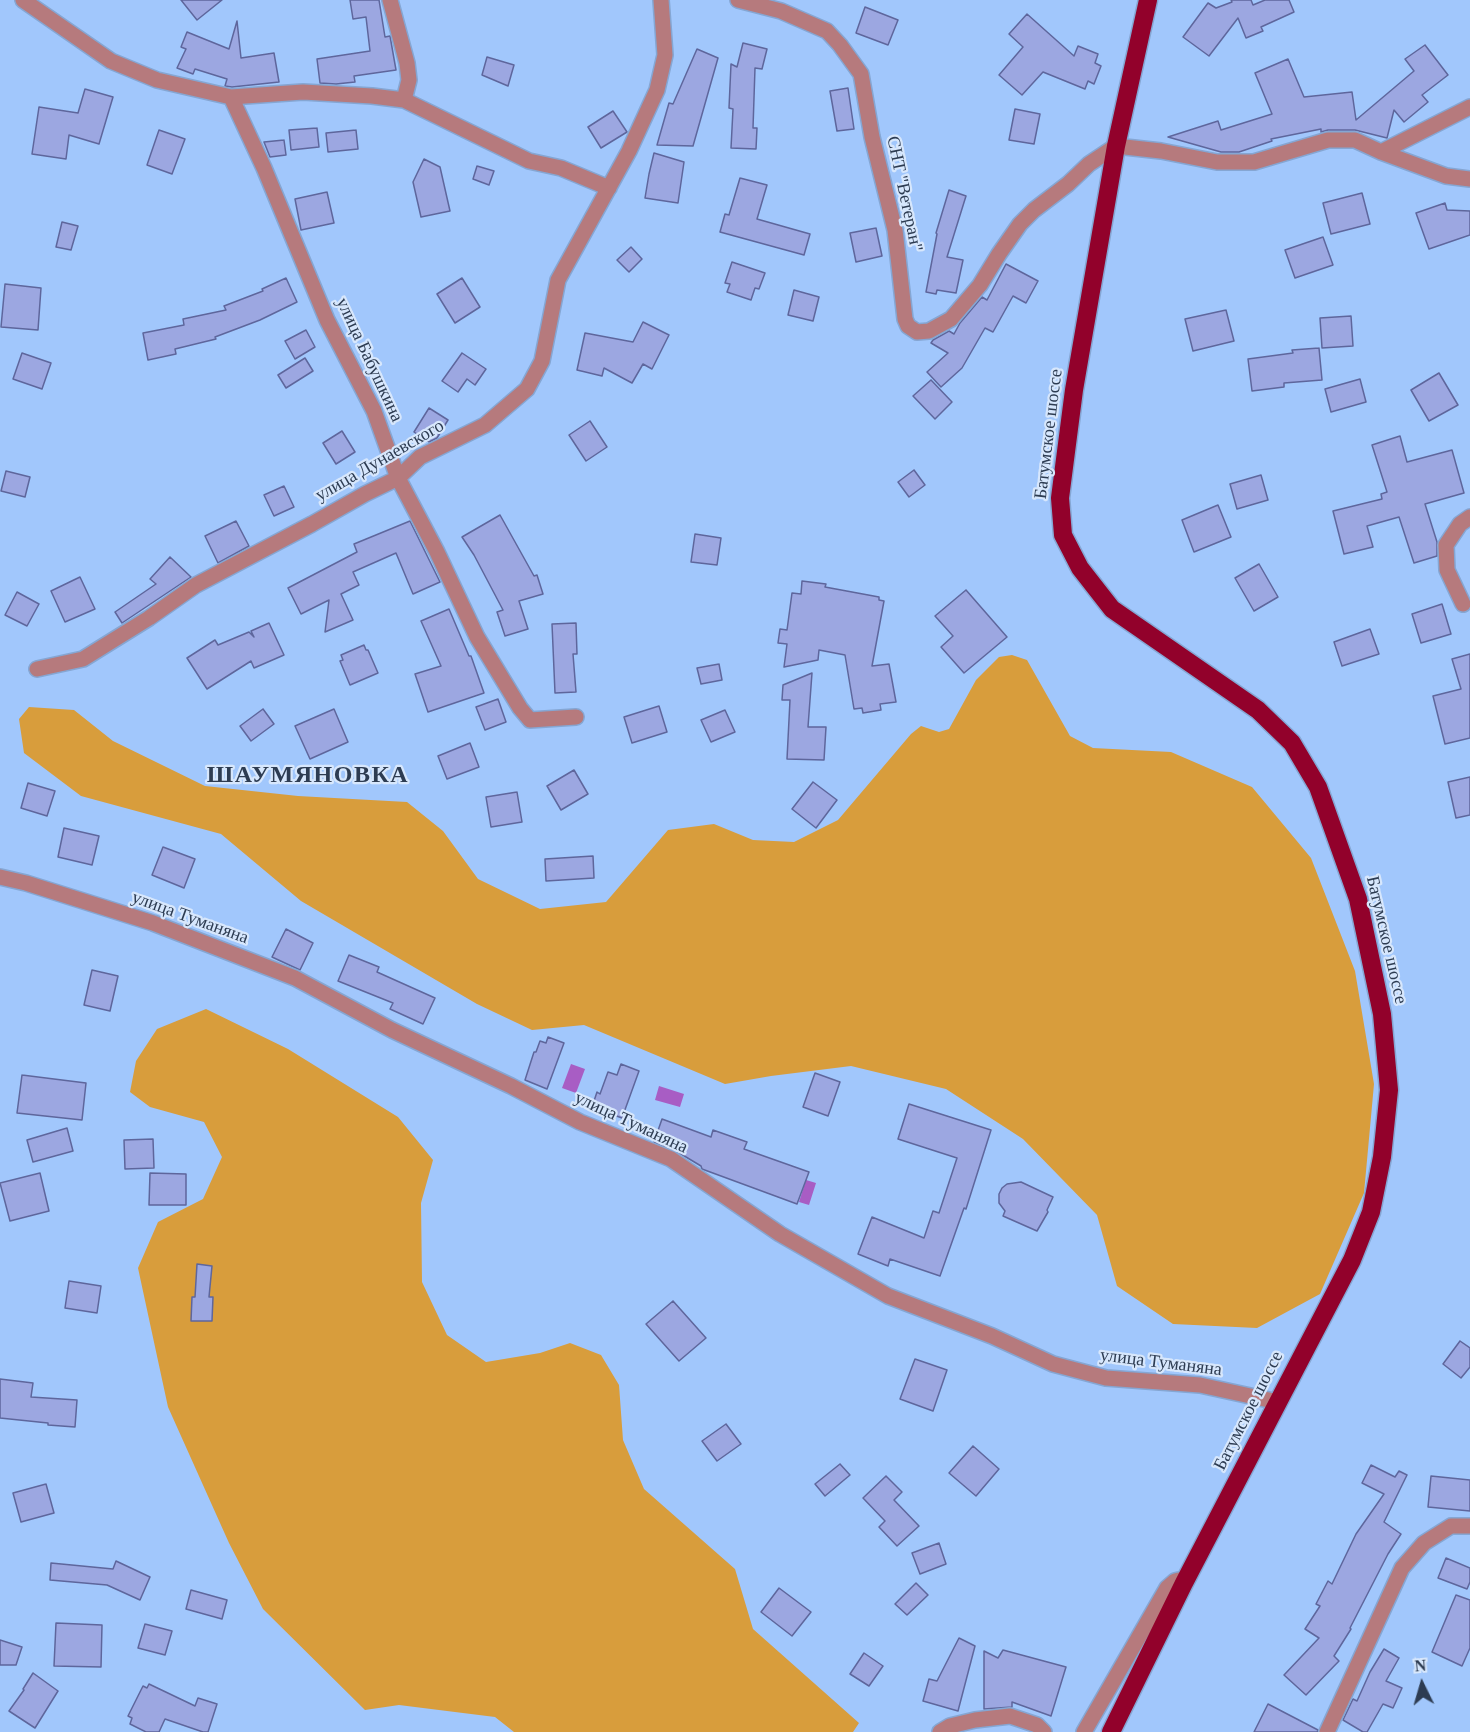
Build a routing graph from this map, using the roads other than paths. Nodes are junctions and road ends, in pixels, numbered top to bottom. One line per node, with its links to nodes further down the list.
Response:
1 (23, 0): 6 (street)
2 (390, 0): 7 (street)
3 (662, 0): 12 (street, улица Дунаевского)
4 (738, 0): 9 (street, СНТ "Ветеран")
5 (1148, 0): 9 (highway, Батумское шоссе)
6 (231, 97): 7 (street); 13 (street, улица Бабушкина)
7 (405, 100): 12 (street)
8 (1470, 107): 10 (street)
9 (1116, 146): 10 (street); 19 (highway, Батумское шоссе)
10 (1381, 152): 11 (street)
11 (1470, 180)
12 (609, 188): 13 (street, улица Дунаевского)
13 (398, 478): 16 (street, улица Дунаевского); 17 (street, улица Бабушкина)
14 (1470, 517): 15 (street)
15 (1463, 604)
16 (37, 669)
17 (576, 717)
18 (0, 877): 19 (street, улица Туманяна)
19 (1278, 1402): 21 (highway, Батумское шоссе)
20 (1470, 1526): 26 (street)
21 (1184, 1583): 24 (street); 25 (highway, Батумское шоссе)
22 (940, 1732): 23 (street)
23 (1044, 1732)
24 (1084, 1732)
25 (1111, 1732)
26 (1327, 1732)

